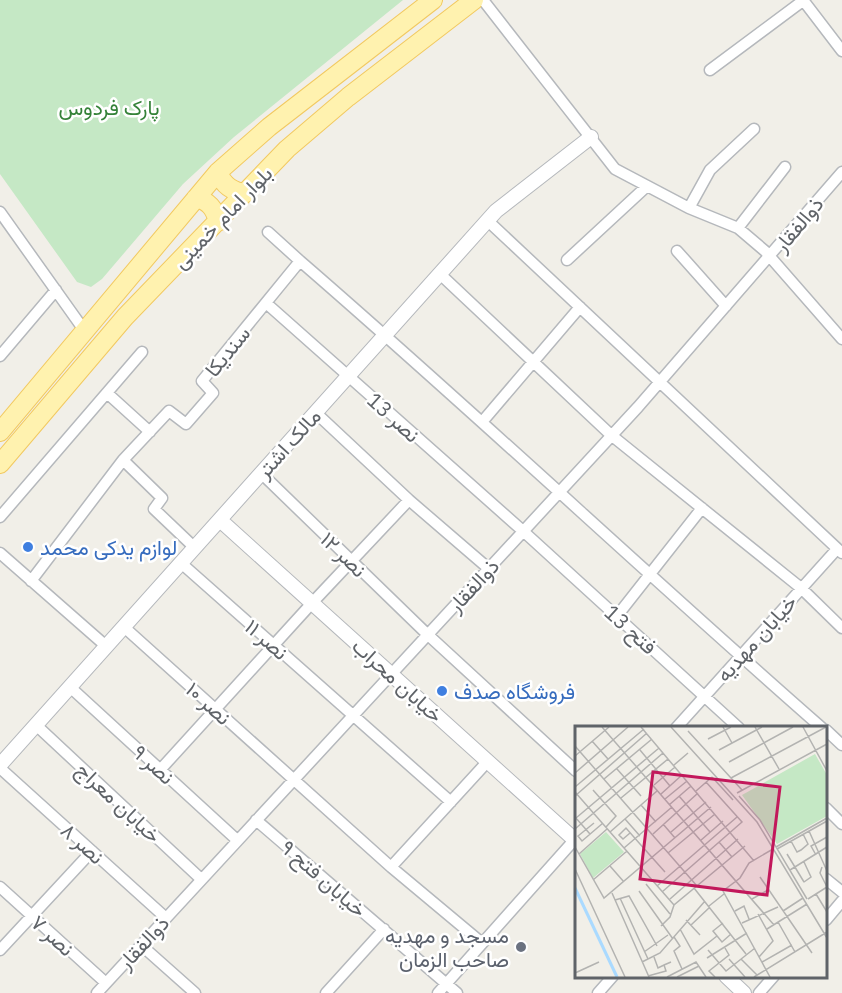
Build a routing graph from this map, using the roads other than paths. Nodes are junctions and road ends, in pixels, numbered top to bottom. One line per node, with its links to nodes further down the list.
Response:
1 (433, 0): 10 (main road, بلوار امام خمینی)
2 (474, 0): 13 (main road, بلوار امام خمینی)
3 (483, 0): 8 (street)
4 (803, 0): 5 (street); 6 (street)
5 (842, 51)
6 (710, 70)
7 (754, 129): 15 (street)
8 (591, 137): 12 (street); 17 (street, مالک اشتر)
9 (784, 167): 19 (street)
10 (218, 172): 13 (main road); 14 (main road, بلوار امام خمینی)
11 (842, 172): 22 (street, ذوالفقار)
12 (647, 186): 15 (street); 23 (street)
13 (246, 193): 18 (main road, بلوار امام خمینی)
14 (196, 198): 18 (main road); 30 (main road, بلوار امام خمینی)
15 (689, 208): 19 (street)
16 (0, 212): 26 (street)
17 (488, 221): 25 (street, مالک اشتر); 29 (street)
18 (218, 222): 45 (main road, بلوار امام خمینی)
19 (738, 228): 22 (street)
20 (268, 232): 24 (street)
21 (677, 251): 28 (street)
22 (770, 256): 28 (street, ذوالفقار); 32 (street)
23 (567, 260)
24 (300, 261): 27 (street, سندیکا); 31 (street)
25 (440, 274): 31 (street, مالک اشتر); 35 (street)
26 (56, 290): 30 (street); 34 (street)
27 (266, 303): 36 (street, نصر 13); 42 (street, سندیکا)
28 (726, 306): 37 (street, ذوالفقار)
29 (580, 307): 35 (street); 37 (street)
30 (84, 330): 41 (main road, بلوار امام خمینی)
31 (385, 335): 36 (street, مالک اشتر); 40 (street)
32 (842, 339)
33 (142, 352): 38 (street)
34 (0, 356)
35 (534, 362): 40 (street); 43 (street)
36 (349, 376): 39 (street, مالک اشتر); 52 (street, نصر 13)
37 (660, 381): 43 (street, ذوالفقار); 54 (street)
38 (107, 393): 42 (street); 50 (street)
39 (316, 413): 46 (street, مالک اشتر); 48 (street)
40 (482, 422): 47 (street)
41 (0, 432)
42 (150, 432): 44 (street, سندیکا)
43 (611, 435): 47 (street, ذوالفقار); 49 (street)
44 (123, 460): 53 (street); 60 (street, سندیکا)
45 (0, 464)
46 (261, 473): 51 (street, مالک اشتر); 56 (street, نصر ۱۲)
47 (559, 492): 52 (street, ذوالفقار); 59 (street)
48 (409, 501): 56 (street); 58 (street)
49 (702, 508): 59 (street); 61 (street)
50 (0, 517)
51 (220, 520): 53 (street, مالک اشتر); 62 (street, خیابان محراب)
52 (523, 531): 58 (street, ذوالفقار); 63 (street, فتح 13)
53 (195, 548): 57 (street, مالک اشتر)
54 (839, 551): 61 (street, خیابان مهدیه)
55 (0, 553): 60 (street)
56 (352, 561): 62 (street); 66 (street, نصر ۱۲)
57 (181, 563): 64 (street, مالک اشتر); 67 (street, نصر ۱۱)
58 (488, 568): 66 (street, ذوالفقار)
59 (650, 574): 63 (street); 69 (street)
60 (31, 580): 68 (street)
61 (801, 588): 65 (street); 69 (street, خیابان مهدیه)
62 (312, 603): 67 (street); 70 (street, خیابان محراب)
63 (617, 616): 72 (street, فتح 13)
64 (124, 627): 68 (street, مالک اشتر); 73 (street, نصر ۱۰)
65 (842, 628)
66 (428, 634): 70 (street, ذوالفقار); 84 (street, نصر ۱۲)
67 (274, 645): 73 (street); 74 (street, نصر ۱۱)
68 (106, 646): 71 (street, مالک اشتر)
69 (740, 656): 72 (street, خیابان مهدیه); 78 (street)
70 (391, 674): 74 (street, ذوالفقار); 81 (street, خیابان محراب)
71 (70, 687): 75 (street, مالک اشتر); 83 (street, نصر ۹)
72 (705, 696): 76 (street, خیابان مهدیه); 77 (street, فتح 13)
73 (216, 709): 83 (street); 85 (street, نصر ۱۰)
74 (353, 714): 85 (street, ذوالفقار); 86 (street, نصر ۱۱)
75 (36, 725): 82 (street, مالک اشتر); 95 (street, خیابان معراج)
76 (678, 726)
77 (737, 726)
78 (821, 726)
79 (842, 728): 80 (street)
80 (831, 735)
81 (488, 761): 86 (street); 90 (street, خیابان محراب)
82 (0, 766): 93 (street, نصر ۸)
83 (160, 770): 91 (street, نصر ۹)
84 (575, 770)
85 (294, 779): 88 (street, ذوالفقار); 94 (street, نصر ۱۰)
86 (451, 802): 94 (street)
87 (827, 810): 89 (street)
88 (256, 820): 91 (street, ذوالفقار); 103 (street, خیابان فتح ۹)
89 (842, 824)
90 (575, 839)
91 (237, 840): 95 (street, ذوالفقار)
92 (575, 841): 104 (street)
93 (92, 851): 100 (street); 101 (street, نصر ۸)
94 (391, 867): 104 (street, نصر ۱۰)
95 (201, 879): 101 (street, ذوالفقار)
96 (827, 881): 98 (street)
97 (0, 887): 100 (street, نصر ۷)
98 (842, 892)
99 (842, 901): 102 (street)
100 (32, 916): 106 (street); 110 (street, نصر ۷)
101 (166, 918): 105 (street, ذوالفقار)
102 (827, 918)
103 (384, 929): 111 (street, خیابان فتح ۹); 114 (street)
104 (483, 943): 111 (street)
105 (141, 945): 110 (street, ذوالفقار); 113 (street)
106 (0, 950)
107 (611, 978): 117 (street)
108 (728, 978): 118 (street)
109 (772, 978): 119 (street)
110 (106, 983): 112 (street, ذوالفقار)
111 (446, 983): 115 (street); 116 (street, خیابان فتح ۹)
112 (97, 993)
113 (195, 993)
114 (326, 993)
115 (438, 993)
116 (457, 993)
117 (598, 993)
118 (744, 993)
119 (759, 993)

